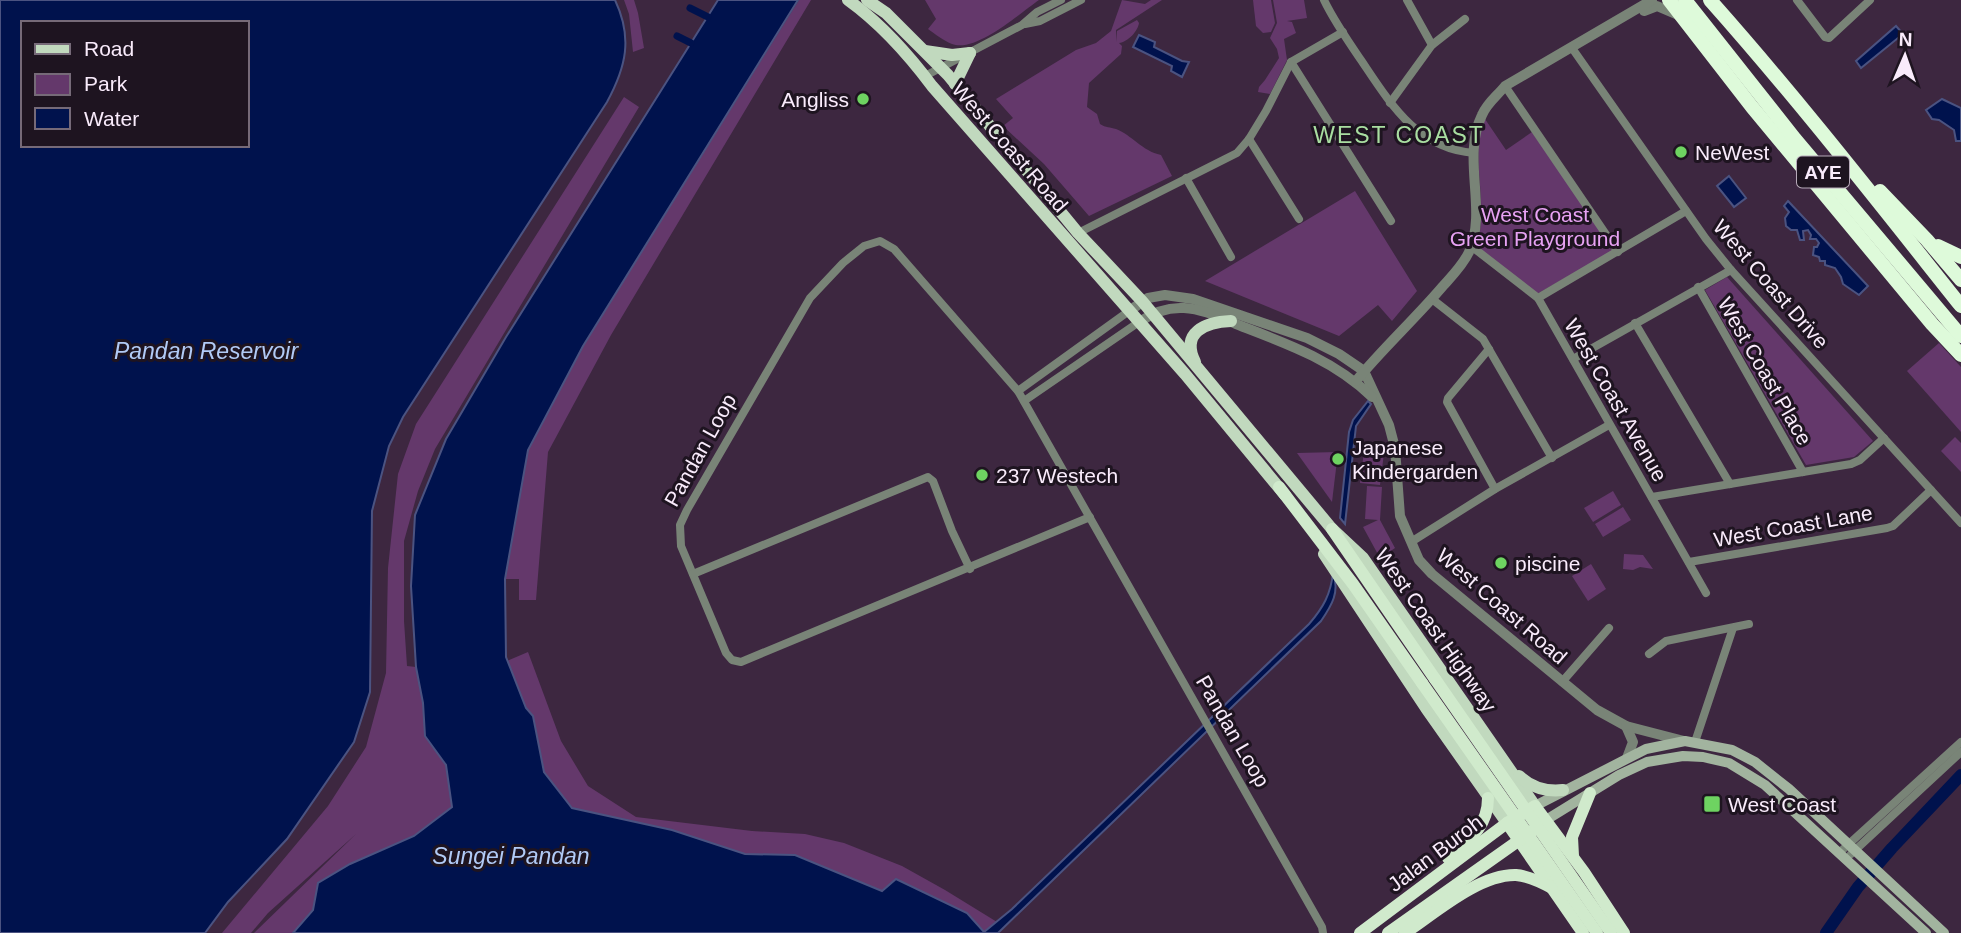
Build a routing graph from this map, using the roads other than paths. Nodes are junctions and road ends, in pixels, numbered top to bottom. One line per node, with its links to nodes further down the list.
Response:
1 (848, 0): 23 (main road, West Coast Road)
2 (867, 0): 19 (main road, West Coast Road)
3 (1060, 0): 15 (street)
4 (1081, 0): 15 (street)
5 (1324, 0): 16 (street)
6 (1407, 0): 17 (street)
7 (1652, 0): 18 (street)
8 (1669, 0): 13 (highway)
9 (1685, 0): 52 (highway, AYE)
10 (1710, 0): 29 (highway, AYE)
11 (1798, 0): 12 (street)
12 (1870, 0)
13 (1681, 16): 18 (street); 54 (highway)
14 (1465, 19): 17 (street)
15 (1022, 25): 20 (street)
16 (1343, 32): 21 (street); 26 (street)
17 (1432, 46): 26 (street)
18 (1573, 50): 25 (street); 31 (street, West Coast Drive)
19 (925, 51): 20 (main road); 22 (main road, West Coast Road)
20 (970, 53): 22 (street); 24 (main road)
21 (1291, 62): 27 (street); 33 (street)
22 (941, 68): 23 (street); 24 (main road, West Coast Road)
23 (925, 76): 47 (main road, West Coast Road)
24 (956, 85): 34 (main road, West Coast Road)
25 (1505, 89): 28 (street); 37 (street)
26 (1390, 103): 28 (street)
27 (1249, 139): 30 (street); 32 (street)
28 (1474, 153): 36 (street)
29 (1856, 175): 35 (highway); 46 (highway, AYE)
30 (1186, 178): 34 (street); 38 (street)
31 (1686, 211): 37 (street); 40 (street, West Coast Drive)
32 (1299, 219)
33 (1391, 221)
34 (1078, 233): 45 (main road, West Coast Road)
35 (1927, 240): 39 (highway); 41 (highway)
36 (1471, 246): 43 (street, West Coast Avenue); 44 (street)
37 (1618, 253): 43 (street)
38 (1231, 257)
39 (1961, 257)
40 (1731, 270): 42 (street); 63 (street, West Coast Drive)
41 (1961, 280)
42 (1698, 288): 51 (street); 65 (street, West Coast Place)
43 (1538, 298): 55 (street, West Coast Avenue)
44 (1432, 299): 53 (street); 56 (street)
45 (1142, 301): 47 (street); 48 (main road, West Coast Highway); 56 (street)
46 (1961, 306)
47 (1129, 311): 50 (main road); 59 (street)
48 (1152, 313): 49 (street, West Coast Road); 50 (street); 57 (main road, West Coast Highway)
49 (1231, 321): 57 (main road); 58 (street, West Coast Road)
50 (1139, 322): 61 (street); 67 (main road)
51 (1635, 323): 55 (street); 66 (street)
52 (1961, 336)
53 (1489, 349): 64 (street); 68 (street)
54 (1961, 355)
55 (1573, 359): 62 (street, West Coast Avenue)
56 (1364, 371): 58 (street); 60 (street, West Coast Road)
57 (1200, 372): 73 (main road, West Coast Highway)
58 (1356, 381): 60 (street, West Coast Road)
59 (1018, 391): 61 (street, Pandan Loop); 77 (street, Pandan Loop)
60 (1375, 400): 74 (street, West Coast Road)
61 (1024, 401): 71 (street, Pandan Loop)
62 (1609, 425): 64 (street); 70 (street, West Coast Avenue)
63 (1884, 438): 65 (street, West Coast Place); 69 (street, West Coast Drive)
64 (1552, 457): 68 (street)
65 (1803, 472): 66 (street, West Coast Place)
66 (1730, 484): 70 (street, West Coast Place)
67 (1279, 487): 92 (main road); 108 (highway, bridge)
68 (1495, 489): 74 (street)
69 (1931, 490): 72 (street, West Coast Drive); 75 (street, West Coast Lane)
70 (1652, 496): 75 (street, West Coast Avenue)
71 (1090, 517): 76 (street, Pandan Loop); 102 (street, Pandan Loop)
72 (1961, 523)
73 (1332, 530): 89 (main road, West Coast Highway); 109 (highway, bridge)
74 (1411, 542): 83 (street, West Coast Road)
75 (1689, 562): 78 (street, West Coast Avenue)
76 (970, 569): 77 (street, Pandan Loop); 77 (street)
77 (693, 574)
78 (1706, 593)
79 (1749, 624): 81 (street)
80 (1609, 628): 83 (street, West Coast Road)
81 (1733, 628): 82 (street); 85 (street)
82 (1649, 654)
83 (1562, 682): 84 (street, West Coast Road)
84 (1626, 726): 85 (street, West Coast Road); 88 (street)
85 (1690, 741): 88 (main road, West Coast Road); 97 (main road, West Coast Road)
86 (1961, 742): 97 (street)
87 (1961, 752): 97 (street)
88 (1627, 758): 90 (main road, West Coast Road)
89 (1511, 768): 90 (main road); 93 (main road, West Coast Highway)
90 (1563, 790): 93 (main road, West Coast Road)
91 (1590, 793): 94 (main road); 98 (main road); 99 (highway)
92 (1488, 797): 95 (main road); 101 (highway)
93 (1535, 806): 94 (highway, West Coast Highway); 95 (highway, Jalan Buroh)
94 (1546, 820): 96 (highway, Jalan Buroh); 99 (highway, West Coast Highway)
95 (1507, 823): 96 (highway); 101 (highway, Jalan Buroh)
96 (1519, 840): 100 (highway); 105 (highway, Jalan Buroh)
97 (1853, 846): 98 (street); 112 (main road, West Coast Road)
98 (1843, 856): 111 (main road)
99 (1573, 857): 110 (highway, West Coast Highway)
100 (1552, 888): 106 (highway); 107 (highway)
101 (1412, 895): 104 (highway, Jalan Buroh)
102 (1323, 930): 103 (street, Pandan Loop)
103 (1330, 933)
104 (1360, 933)
105 (1388, 933)
106 (1405, 933)
107 (1583, 933)
108 (1597, 933)
109 (1611, 933)
110 (1624, 933)
111 (1926, 933)
112 (1944, 933)

